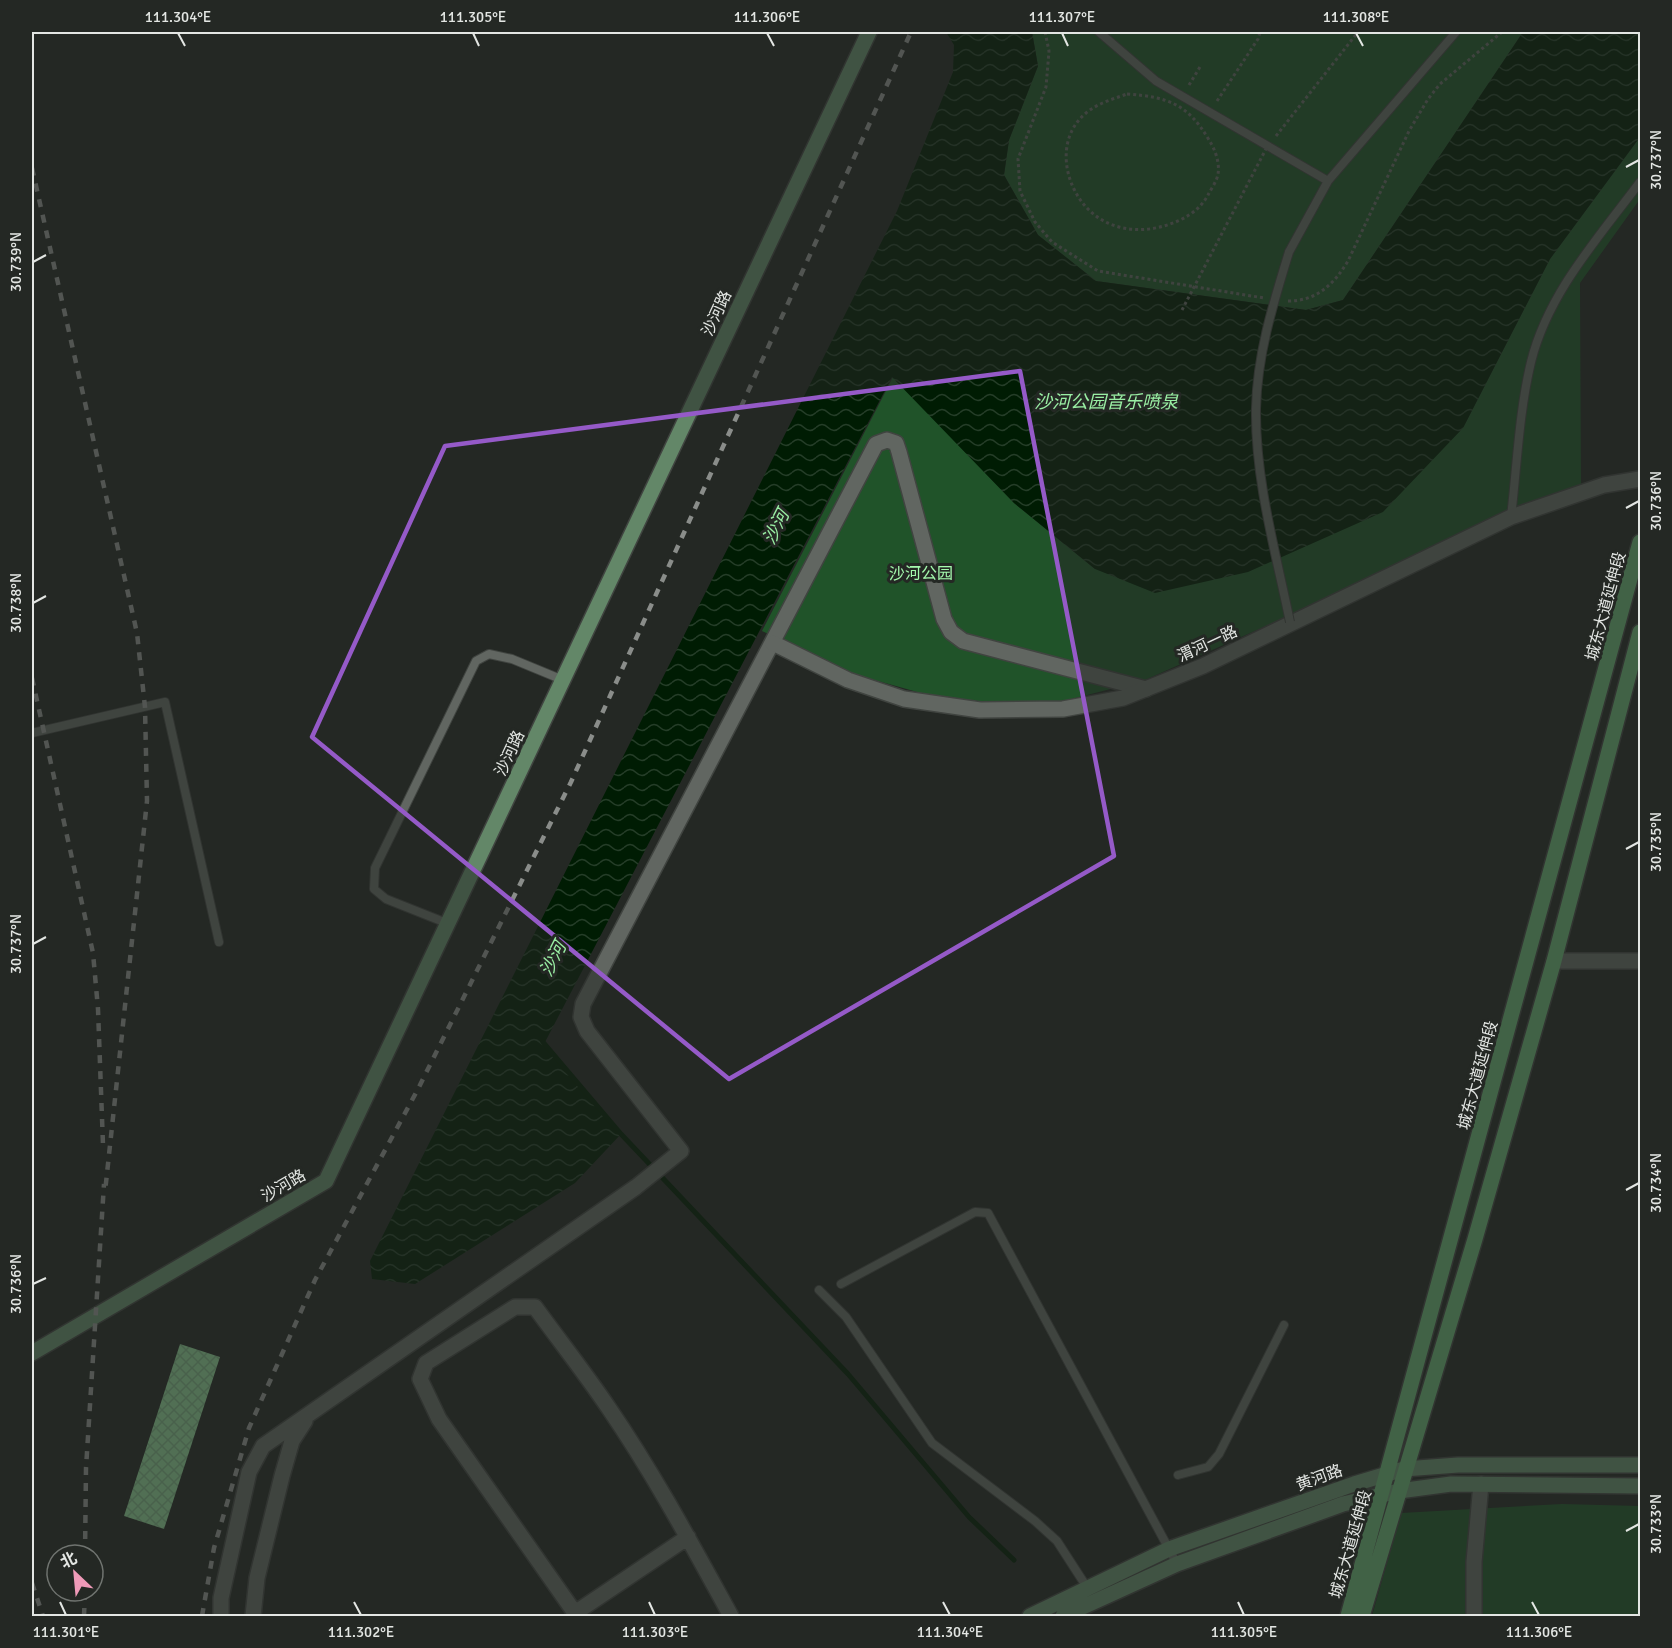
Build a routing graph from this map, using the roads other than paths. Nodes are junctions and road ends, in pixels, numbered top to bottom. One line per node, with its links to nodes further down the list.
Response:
1 (869, 32): 12 (main road, 沙河路)
2 (1099, 32): 4 (lane)
3 (1455, 32): 4 (lane)
4 (1328, 181): 9 (lane, bridge)
5 (1641, 182): 7 (lane)
6 (1641, 479): 7 (street, 渭河一路)
7 (1511, 518): 9 (street, 渭河一路)
8 (1641, 542): 26 (main road, 城东大道延伸段)
9 (1290, 622): 13 (street, 渭河一路)
10 (1641, 632): 17 (main road, 城东大道延伸段)
11 (773, 644): 13 (street, 渭河一路); 13 (street); 23 (street)
12 (563, 680): 15 (main road, 沙河路); 15 (lane)
13 (1146, 689)
14 (32, 733): 16 (lane)
15 (449, 924): 22 (main road, 沙河路)
16 (219, 942)
17 (1554, 961): 18 (street); 25 (main road, 城东大道延伸段)
18 (1641, 961)
19 (841, 1284): 33 (lane)
20 (819, 1290): 35 (lane)
21 (1284, 1325): 27 (lane)
22 (32, 1353)
23 (310, 1415): 36 (street); 37 (street)
24 (1641, 1465): 25 (main road, 黄河路)
25 (1404, 1470): 26 (main road, 黄河路); 30 (main road, 城东大道延伸段)
26 (1388, 1474): 31 (main road, 城东大道延伸段); 33 (main road, 黄河路)
27 (1178, 1475)
28 (1481, 1484): 29 (main road, 黄河路); 30 (main road, 黄河路); 43 (street)
29 (1641, 1486)
30 (1399, 1491): 31 (main road, 黄河路); 42 (main road, 城东大道延伸段)
31 (1382, 1494): 34 (main road, 黄河路); 41 (main road, 城东大道延伸段)
32 (688, 1537): 32 (street); 38 (street)
33 (1169, 1550): 34 (lane); 35 (main road, 黄河路)
34 (1177, 1564): 35 (main road, 黄河路)
35 (1091, 1594): 39 (main road, 黄河路); 40 (main road, 黄河路)
36 (221, 1617)
37 (253, 1617)
38 (731, 1617)
39 (1030, 1617)
40 (1063, 1617)
41 (1348, 1617)
42 (1362, 1617)
43 (1474, 1617)

